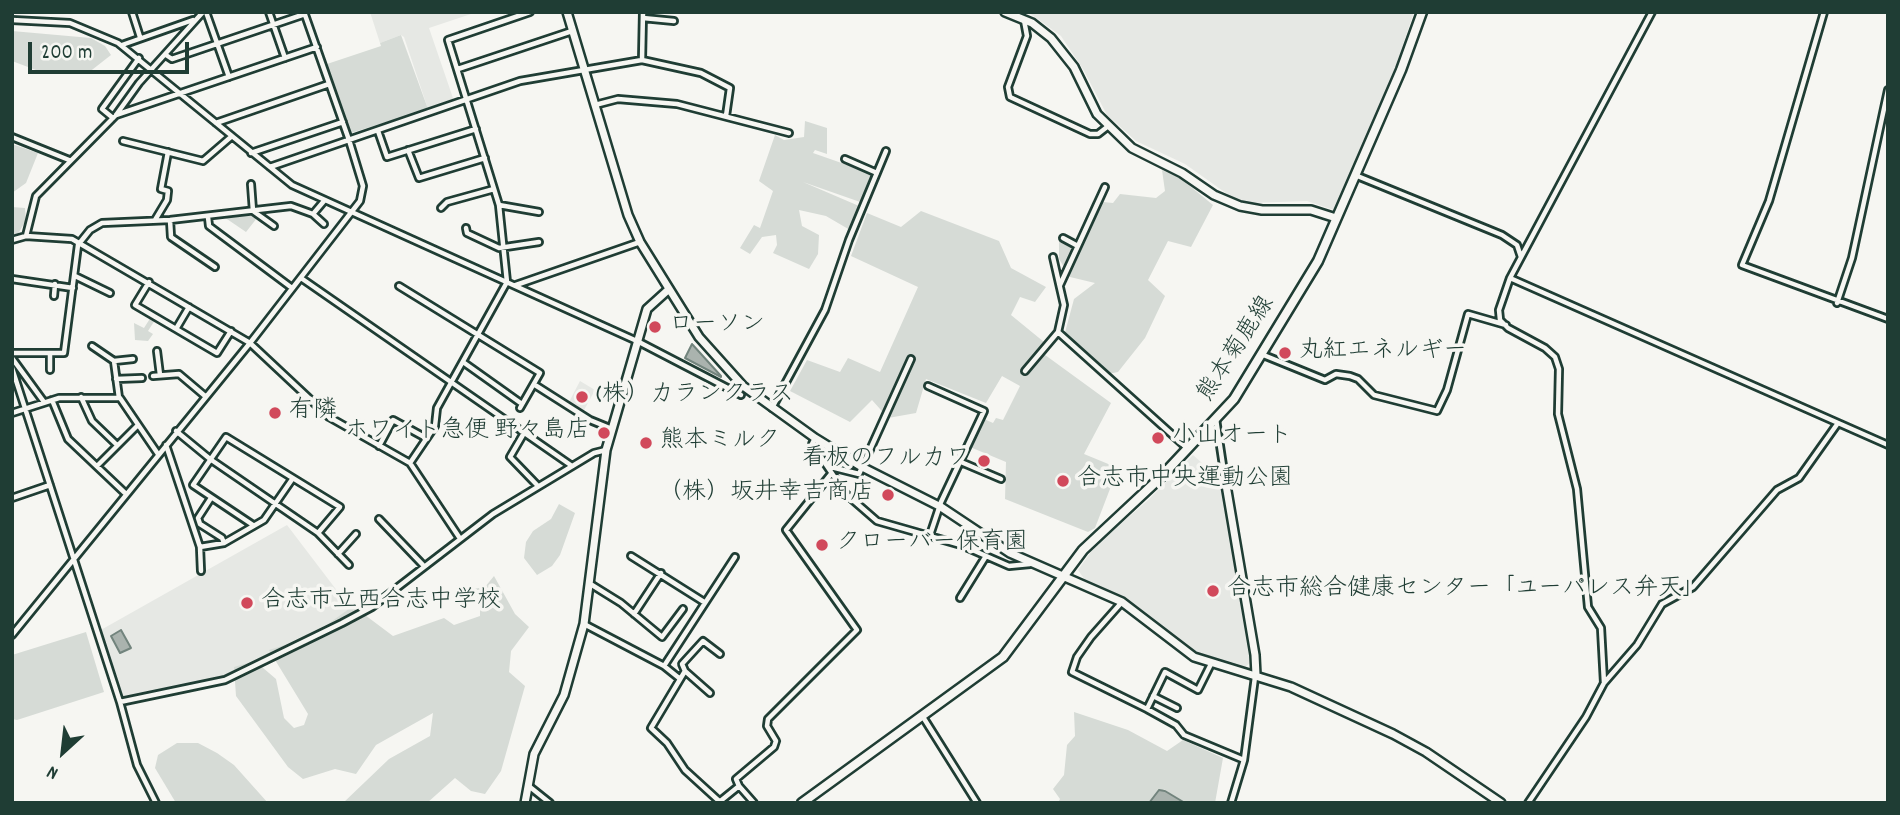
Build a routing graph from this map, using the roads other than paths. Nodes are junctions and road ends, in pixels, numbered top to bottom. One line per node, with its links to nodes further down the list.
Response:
1 (35, 12): 15 (street)
2 (132, 12): 20 (street)
3 (204, 12): 16 (street); 21 (street)
4 (269, 12): 18 (street)
5 (530, 12): 29 (street)
6 (566, 12): 19 (street)
7 (1005, 12): 13 (street)
8 (1422, 12): 58 (main road, 熊本菊鹿線)
9 (1652, 12): 85 (street)
10 (1824, 12): 102 (street)
11 (305, 13): 18 (street); 23 (street)
12 (643, 15): 17 (street); 27 (street)
13 (1024, 19): 41 (street); 41 (street)
14 (12, 20): 15 (street)
15 (28, 20): 22 (street)
16 (194, 20): 20 (street); 24 (street)
17 (674, 21)
18 (273, 24): 21 (street); 26 (street)
19 (572, 31): 29 (street); 30 (street)
20 (140, 37): 22 (street)
21 (217, 43): 24 (street); 31 (street)
22 (122, 46): 25 (street)
23 (317, 47): 26 (street); 32 (street)
24 (166, 55): 28 (street)
25 (139, 58): 28 (street); 38 (street)
26 (285, 58): 31 (street)
27 (642, 60): 30 (street); 37 (street)
28 (154, 69): 34 (street); 38 (street)
29 (458, 69): 35 (street)
30 (584, 71): 35 (street); 36 (street)
31 (229, 78): 34 (street)
32 (329, 84): 39 (street); 40 (street)
33 (1888, 90): 102 (street)
34 (182, 94): 38 (street); 40 (street)
35 (468, 100): 42 (street); 43 (street)
36 (594, 105): 37 (street); 80 (street)
37 (726, 116): 44 (street)
38 (115, 117): 55 (street)
39 (343, 122): 47 (street); 52 (street)
40 (216, 123): 45 (street)
41 (1107, 127): 70 (street)
42 (476, 129): 49 (street); 53 (street)
43 (378, 130): 47 (street); 49 (street)
44 (789, 133)
45 (232, 136): 51 (street); 52 (street)
46 (12, 137): 55 (street)
47 (349, 140): 56 (street); 68 (street)
48 (123, 141): 51 (street)
49 (408, 150): 53 (street)
50 (886, 151): 57 (street)
51 (168, 152): 72 (street)
52 (251, 153): 56 (street)
53 (485, 158): 61 (street)
54 (845, 159): 57 (street)
55 (69, 160): 76 (street)
56 (269, 168): 62 (street)
57 (877, 173): 138 (street)
58 (1355, 175): 70 (main road, 熊本菊鹿線); 85 (street)
59 (251, 184): 65 (street)
60 (1105, 187): 81 (street)
61 (494, 189): 63 (street); 64 (street)
62 (324, 201): 67 (street); 68 (street)
63 (499, 205): 66 (street); 83 (street)
64 (440, 208)
65 (253, 211): 67 (street); 69 (street); 74 (street)
66 (539, 212)
67 (313, 214): 73 (street)
68 (352, 214): 88 (street); 92 (street)
69 (208, 217): 71 (street); 98 (street)
70 (1336, 218): 115 (main road, 熊本菊鹿線)
71 (170, 220): 72 (street); 86 (street)
72 (154, 221): 82 (street)
73 (324, 224)
74 (274, 226)
75 (466, 228): 83 (street)
76 (26, 236): 78 (street); 82 (street)
77 (1063, 239): 81 (street)
78 (12, 240)
79 (539, 242): 83 (street)
80 (640, 242): 96 (street); 99 (street)
81 (1076, 245): 94 (street)
82 (78, 246): 87 (street); 91 (street)
83 (503, 248): 92 (street)
84 (1053, 257): 94 (street)
85 (1520, 258): 89 (street)
86 (215, 267)
87 (75, 276): 97 (street); 100 (street)
88 (301, 278): 98 (street); 128 (street)
89 (1510, 278): 105 (street); 141 (street)
90 (12, 279): 93 (street)
91 (149, 282): 103 (street); 106 (street)
92 (507, 282): 96 (street); 109 (street)
93 (55, 284): 97 (street); 101 (street)
94 (1060, 285): 108 (street)
95 (399, 286): 109 (street)
96 (515, 286): 110 (street)
97 (73, 288): 114 (street)
98 (292, 288): 111 (street)
99 (668, 290): 110 (street); 138 (street)
100 (110, 293)
101 (54, 296)
102 (1837, 303): 104 (street)
103 (189, 307): 106 (street); 107 (street)
104 (1888, 319)
105 (1506, 326): 115 (street); 206 (street)
106 (176, 329): 107 (street)
107 (231, 331): 111 (street)
108 (1058, 332): 123 (street); 152 (street)
109 (478, 335): 120 (street); 129 (street)
110 (639, 342): 131 (street); 143 (street)
111 (250, 343): 132 (street); 151 (street)
112 (92, 346): 119 (street)
113 (157, 351): 124 (street)
114 (50, 353): 116 (street); 122 (street)
115 (1260, 354): 140 (main road, 熊本菊鹿線)
116 (12, 356): 136 (street)
117 (133, 359): 119 (street)
118 (911, 359): 161 (street)
119 (114, 361): 127 (street)
120 (463, 362): 128 (street); 129 (street)
121 (12, 368): 137 (street)
122 (50, 370)
123 (1025, 371)
124 (160, 375): 125 (street); 132 (street)
125 (153, 376)
126 (142, 377): 127 (street)
127 (116, 379): 134 (street)
128 (452, 382): 145 (street); 146 (street)
129 (534, 384): 143 (street)
130 (928, 386): 156 (street)
131 (741, 395)
132 (205, 396): 144 (street)
133 (81, 397): 134 (street); 135 (street); 149 (street)
134 (120, 398): 142 (street)
135 (52, 400): 136 (street); 158 (street)
136 (44, 402): 137 (street)
137 (24, 409): 139 (street); 166 (street)
138 (771, 409): 147 (street)
139 (12, 413)
140 (1216, 419): 152 (main road, 熊本菊鹿線); 165 (street)
141 (1838, 423): 150 (street); 206 (street)
142 (136, 426): 149 (street); 154 (street)
143 (612, 429): 153 (street)
144 (176, 431): 148 (street); 155 (street)
145 (524, 433): 159 (street); 167 (street)
146 (426, 438): 151 (street); 157 (street)
147 (815, 438): 160 (street); 161 (street)
148 (165, 444): 154 (street); 180 (street)
149 (117, 445): 158 (street)
150 (1888, 445)
151 (379, 446): 157 (street)
152 (1188, 449): 191 (main road, 熊本菊鹿線)
153 (606, 450): 159 (street); 192 (street)
154 (158, 454): 168 (street)
155 (210, 459): 163 (street); 170 (street); 171 (street)
156 (961, 462): 164 (street); 172 (street)
157 (410, 463): 178 (street)
158 (97, 466): 168 (street)
159 (572, 466): 167 (street)
160 (826, 466): 161 (street); 162 (street)
161 (862, 467): 172 (street)
162 (831, 474): 177 (street); 214 (street)
163 (293, 478): 171 (street); 175 (street)
164 (1000, 479)
165 (1225, 479): 204 (street)
166 (50, 485): 169 (street); 185 (street)
167 (538, 486): 178 (street)
168 (126, 494): 185 (street)
169 (12, 498)
170 (211, 498): 174 (street); 179 (street)
171 (276, 503): 174 (street); 175 (street)
172 (941, 507): 177 (street); 186 (street)
173 (379, 519): 188 (street)
174 (253, 525): 179 (street)
175 (318, 533): 181 (street)
176 (356, 534): 181 (street)
177 (930, 535): 183 (street)
178 (459, 537): 188 (street)
179 (224, 543): 180 (street)
180 (200, 547): 189 (street)
181 (338, 554): 187 (street)
182 (631, 556): 190 (street)
183 (986, 556): 186 (street); 193 (street)
184 (734, 557): 195 (street)
185 (73, 561): 199 (street); 209 (street)
186 (1030, 564): 191 (street)
187 (349, 565)
188 (423, 565): 209 (street)
189 (201, 571)
190 (661, 573): 195 (street); 197 (street)
191 (1062, 576): 194 (street); 212 (main road, 熊本菊鹿線)
192 (592, 585): 197 (street); 198 (street)
193 (960, 598)
194 (1122, 602): 201 (street); 211 (street)
195 (704, 603): 202 (street)
196 (683, 609): 197 (street)
197 (634, 614)
198 (584, 624): 202 (street); 215 (street)
199 (12, 635)
200 (720, 654): 203 (street)
201 (1211, 664): 204 (street); 208 (street)
202 (664, 666): 205 (street)
203 (685, 671): 205 (street); 207 (street)
204 (1256, 675): 213 (street); 224 (street)
205 (679, 678): 216 (street)
206 (1604, 683): 225 (street)
207 (710, 693)
208 (1153, 696): 210 (street); 211 (street)
209 (120, 702): 217 (street)
210 (1177, 708)
211 (1147, 709): 213 (street)
212 (923, 716): 221 (main road, 熊本菊鹿線); 222 (street)
213 (1244, 760): 223 (street)
214 (739, 786): 216 (street); 220 (street)
215 (530, 787): 218 (street); 219 (street)
216 (719, 802)
217 (156, 803)
218 (525, 803)
219 (550, 803)
220 (754, 803)
221 (802, 803)
222 (977, 803)
223 (1231, 803)
224 (1501, 803)
225 (1528, 803)

